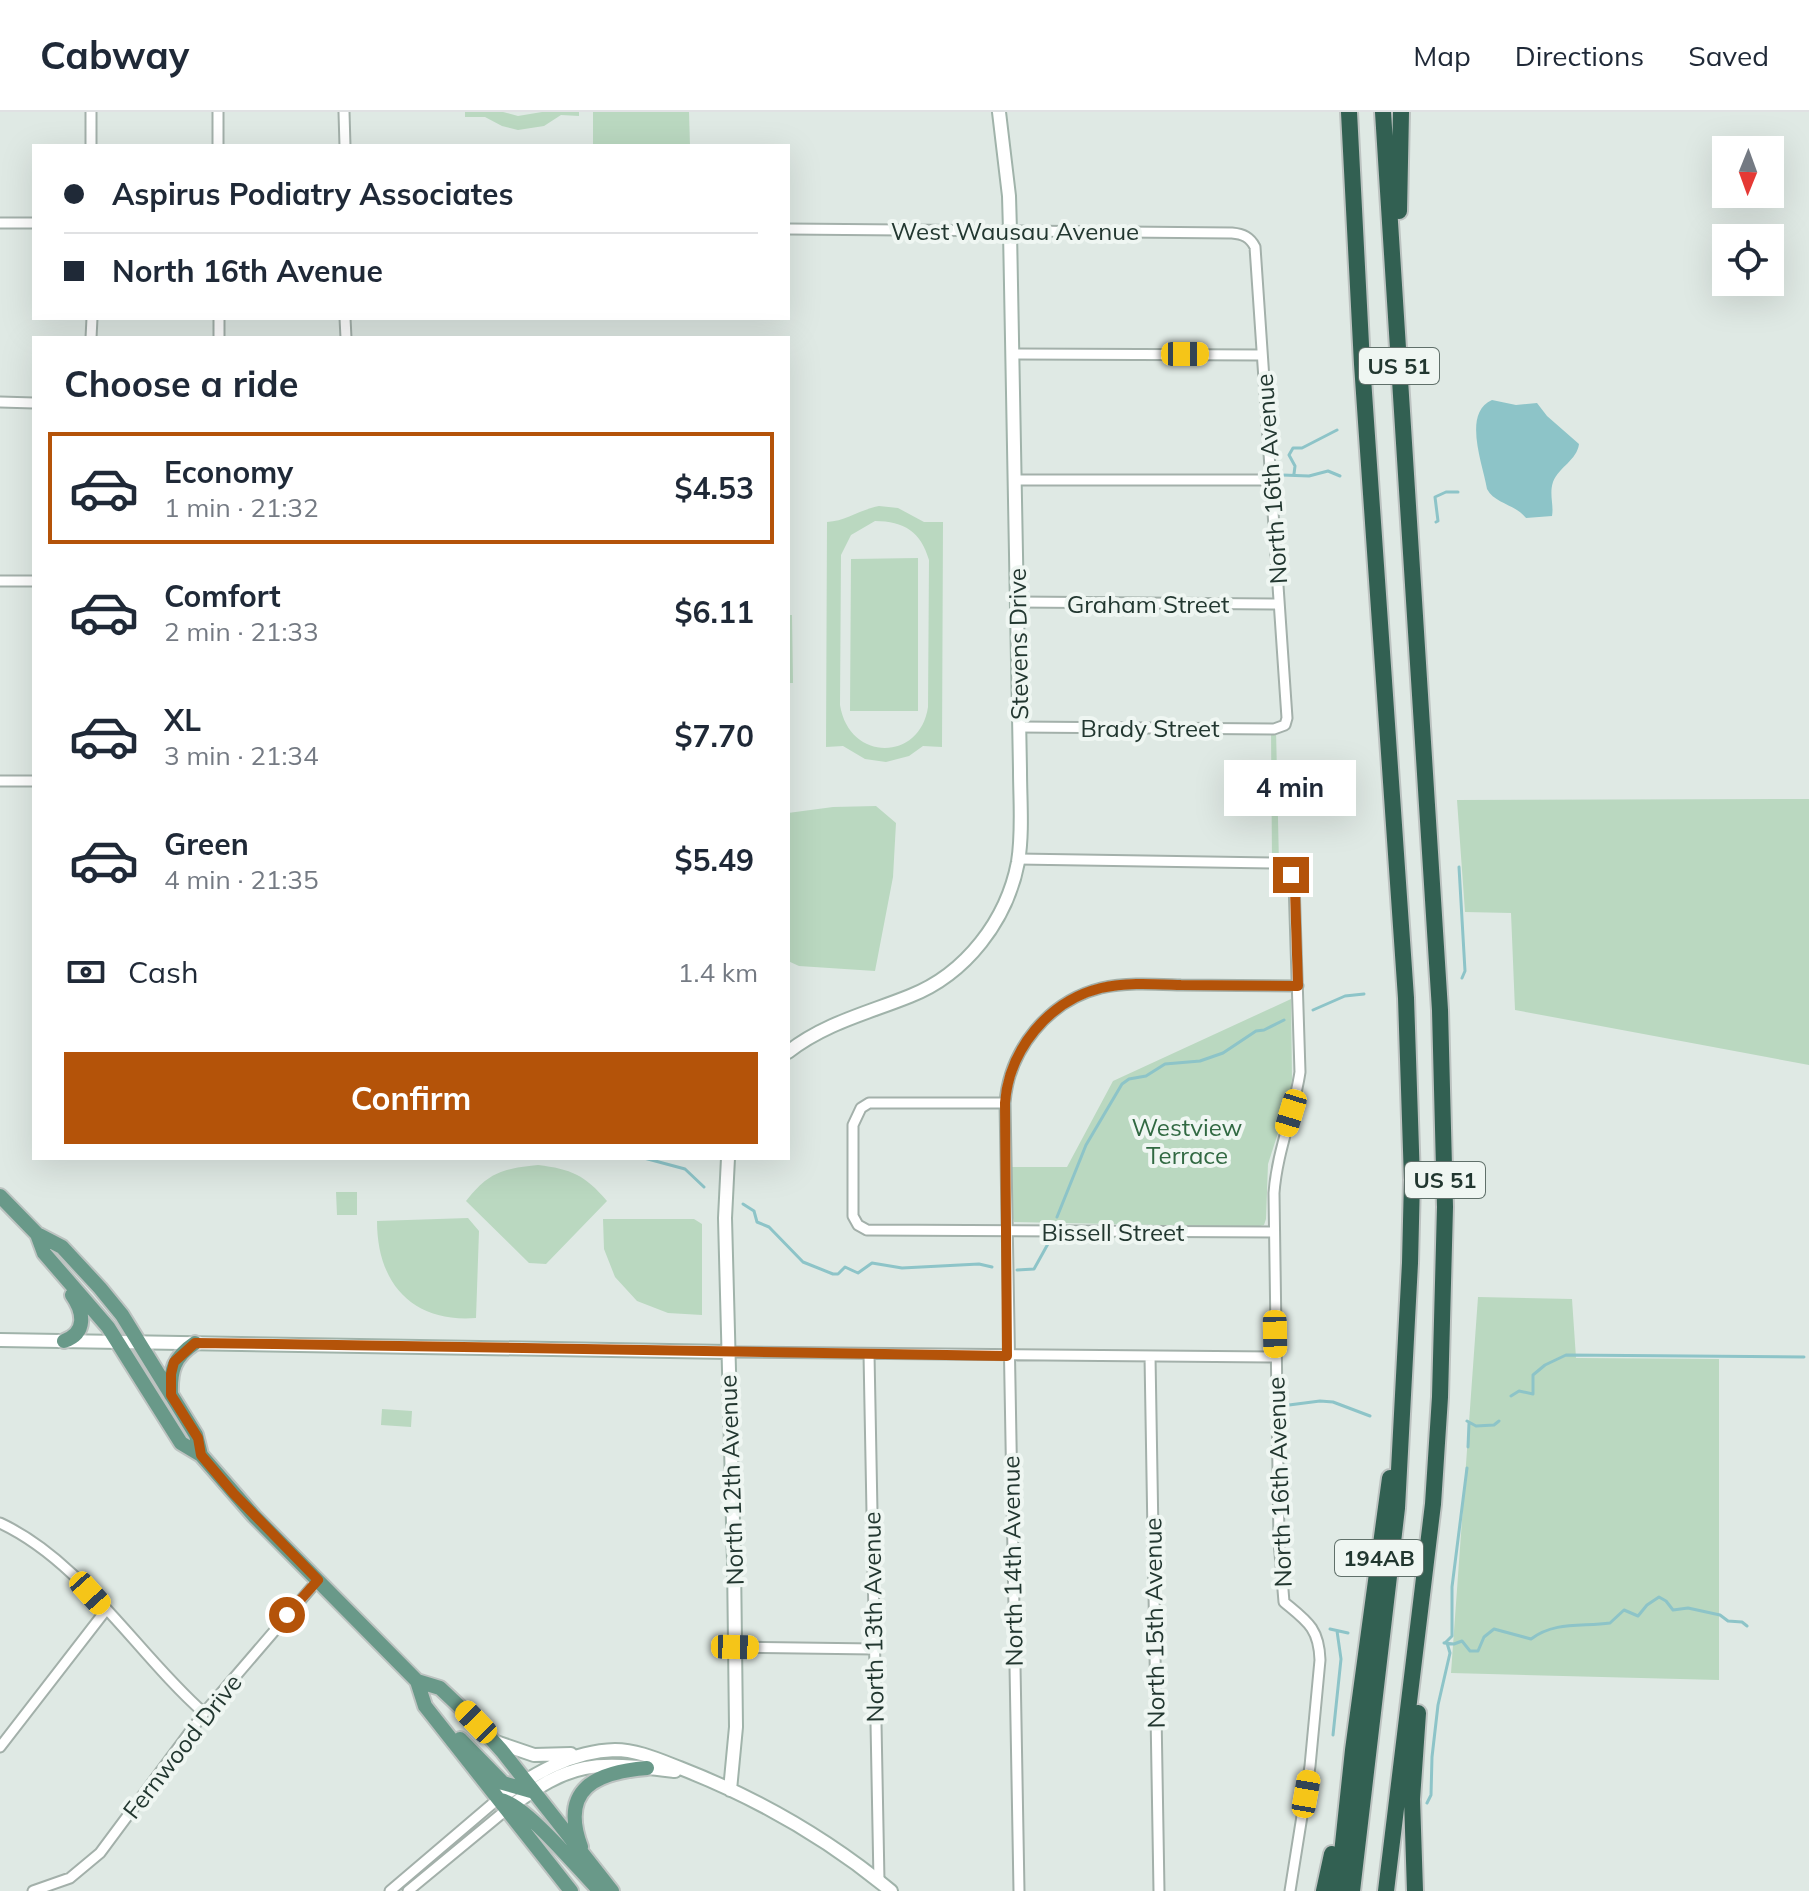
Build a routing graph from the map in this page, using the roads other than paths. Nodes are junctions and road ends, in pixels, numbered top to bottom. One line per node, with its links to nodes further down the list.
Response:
1 (91, 112): 9 (street)
2 (218, 112): 10 (street)
3 (344, 112): 11 (street)
4 (999, 112): 15 (street, Stevens Drive)
5 (1338, 112): 17 (highway)
6 (1349, 112): 17 (highway, US 51)
7 (1383, 112): 18 (highway, US 51)
8 (1401, 112): 18 (highway)
9 (91, 144)
10 (218, 144)
11 (345, 144)
12 (0, 223): 13 (street)
13 (32, 223)
14 (790, 229): 15 (street, West Wausau Avenue)
15 (1010, 231): 16 (street, West Wausau Avenue); 19 (street, Stevens Drive)
16 (1242, 234): 20 (street, North 16th Avenue)
17 (1356, 258): 53 (highway, US 51)
18 (1393, 264): 56 (highway, US 51)
19 (1012, 354): 20 (street); 23 (street, Stevens Drive)
20 (1262, 355): 24 (street, North 16th Avenue)
21 (0, 402): 22 (street)
22 (32, 403)
23 (1015, 480): 24 (street); 27 (street, Stevens Drive)
24 (1270, 480): 28 (street, North 16th Avenue)
25 (0, 581): 26 (street)
26 (32, 581)
27 (1017, 602): 28 (street, Graham Street); 29 (street, Stevens Drive)
28 (1279, 604): 30 (street, North 16th Avenue)
29 (1019, 727): 30 (street, Brady Street); 33 (street, Stevens Drive)
30 (1281, 728)
31 (0, 781): 32 (street)
32 (32, 781)
33 (1018, 859): 34 (street, North 16th Avenue); 35 (street, Stevens Drive)
34 (1298, 986): 36 (street, North 14th Avenue); 40 (street, North 16th Avenue)
35 (790, 1051)
36 (1005, 1103): 39 (street, North 14th Avenue); 39 (street, Bissell Street)
37 (728, 1160): 48 (street, North 12th Avenue)
38 (0, 1196): 41 (main road)
39 (1007, 1232): 40 (street, Bissell Street); 50 (street, North 14th Avenue)
40 (1273, 1232): 52 (street, North 16th Avenue)
41 (37, 1234): 42 (main road); 46 (main road)
42 (59, 1270): 44 (main road); 45 (main road)
43 (0, 1340): 44 (street)
44 (64, 1341): 45 (street)
45 (118, 1343): 46 (street); 55 (main road)
46 (139, 1343): 47 (street); 54 (main road)
47 (195, 1343): 48 (street); 54 (main road)
48 (728, 1352): 49 (street); 60 (street, North 12th Avenue)
49 (869, 1354): 50 (street); 61 (street, North 13th Avenue)
50 (1007, 1356): 51 (street); 83 (street, North 14th Avenue)
51 (1150, 1356): 52 (street); 84 (street, North 15th Avenue)
52 (1275, 1357): 85 (street, North 16th Avenue)
53 (1405, 1366): 67 (highway, 194AB); 88 (highway, US 51)
54 (171, 1395): 55 (main road)
55 (201, 1455): 58 (main road)
56 (1433, 1504): 89 (highway, US 51); 90 (highway, US 51)
57 (0, 1523): 59 (street)
58 (318, 1580): 62 (main road); 64 (street, Fernwood Drive)
59 (106, 1610): 64 (street); 66 (street)
60 (735, 1647): 61 (street); 72 (street, North 12th Avenue)
61 (874, 1649): 75 (street, North 13th Avenue)
62 (417, 1681): 63 (main road); 65 (main road)
63 (425, 1706): 71 (main road); 73 (main road)
64 (204, 1713): 76 (street, Fernwood Drive)
65 (492, 1740): 68 (street); 71 (main road)
66 (0, 1747)
67 (1353, 1750): 86 (highway); 87 (highway)
68 (594, 1752): 70 (street); 71 (street)
69 (647, 1768): 70 (street); 71 (street); 74 (main road)
70 (693, 1773): 72 (street)
71 (523, 1786): 73 (street); 74 (main road)
72 (730, 1790): 75 (street)
73 (506, 1804): 77 (street); 78 (street); 79 (main road); 80 (main road)
74 (586, 1858): 81 (main road)
75 (879, 1881): 82 (street)
76 (33, 1891)
77 (390, 1891)
78 (408, 1891)
79 (571, 1891)
80 (600, 1891)
81 (612, 1891)
82 (891, 1891)
83 (1019, 1891)
84 (1159, 1891)
85 (1290, 1891)
86 (1324, 1891)
87 (1338, 1891)
88 (1352, 1891)
89 (1386, 1891)
90 (1415, 1891)

